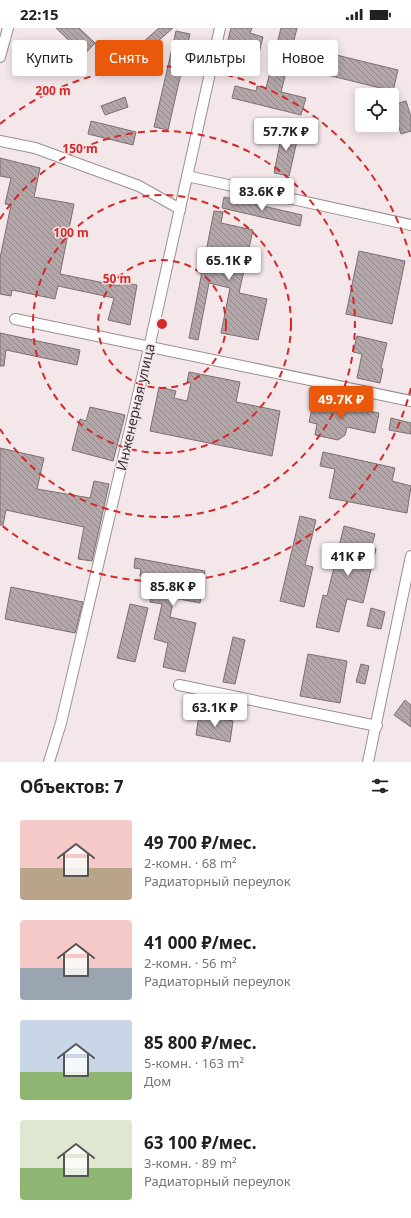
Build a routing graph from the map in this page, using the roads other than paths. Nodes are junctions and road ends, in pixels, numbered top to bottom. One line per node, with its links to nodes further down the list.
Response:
1 (8, 28): 3 (street)
2 (220, 28): 5 (street, Инженерная улица)
3 (0, 57)
4 (1, 140): 6 (street)
5 (187, 176): 6 (street, Инженерная улица); 7 (street)
6 (180, 209): 9 (street, Инженерная улица)
7 (411, 225)
8 (15, 319): 9 (street)
9 (149, 348): 10 (street); 14 (street, Инженерная улица)
10 (411, 401)
11 (411, 556): 13 (street)
12 (179, 685): 13 (street)
13 (376, 726): 15 (street)
14 (49, 762)
15 (368, 762)

